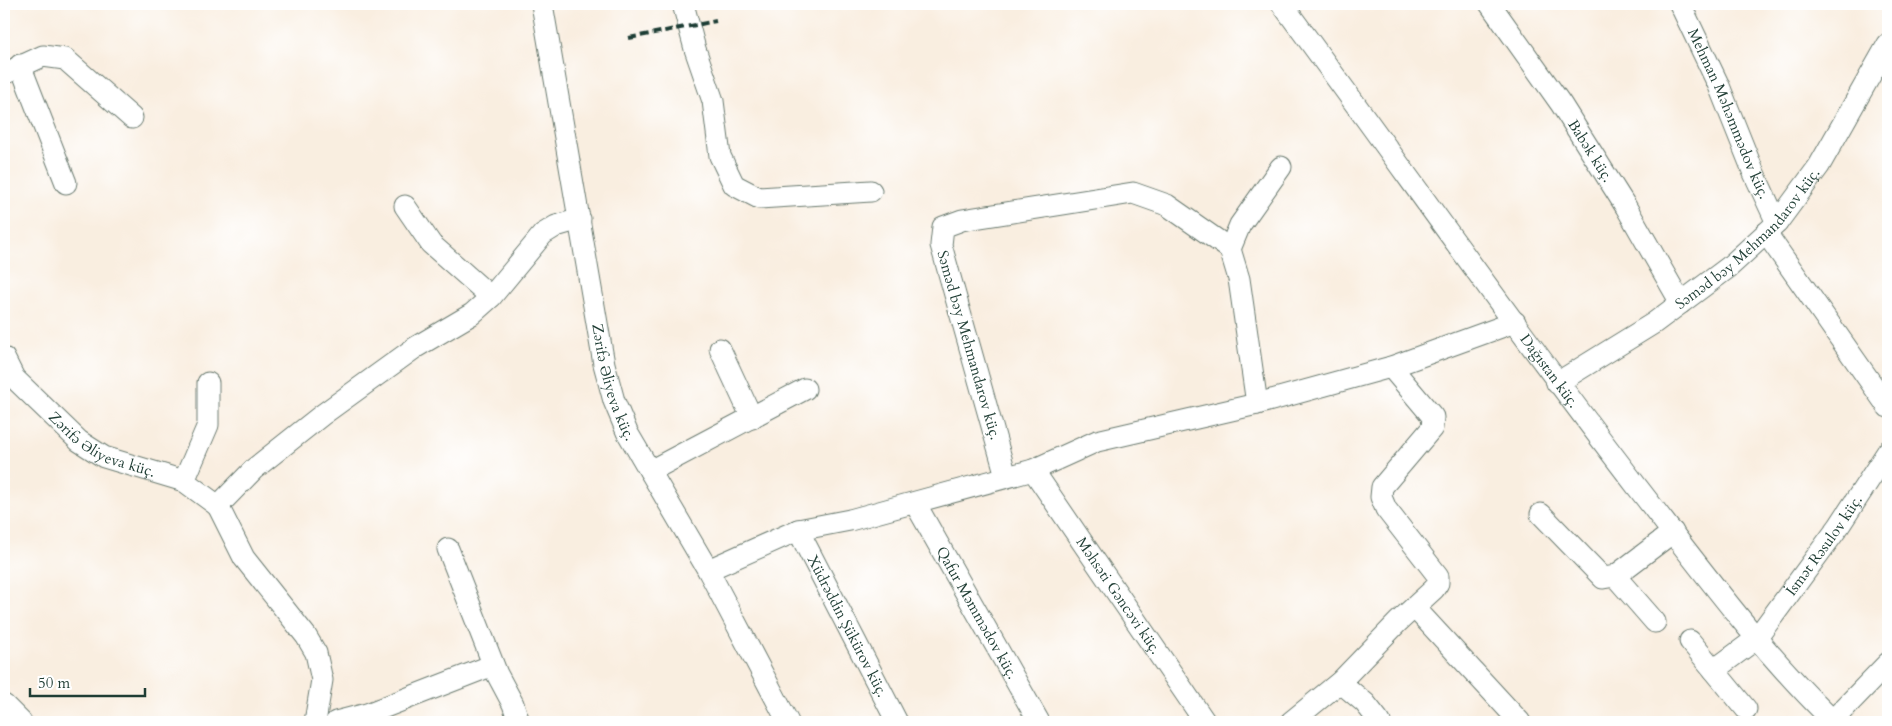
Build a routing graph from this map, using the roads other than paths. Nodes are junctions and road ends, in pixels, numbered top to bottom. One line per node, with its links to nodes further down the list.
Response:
1 (542, 4): 13 (street, Zərifə Əliyeva küç.)
2 (683, 4): 11 (street)
3 (1282, 4): 18 (street, Dağıstan küç.)
4 (1490, 4): 17 (street, Babək küç.)
5 (1688, 8): 14 (street, Mehman Məhəmmədov küç.)
6 (1888, 44): 14 (street, Səməd bəy Mehmandarov küç.)
7 (12, 70): 8 (street); 10 (street)
8 (132, 118)
9 (1281, 167): 15 (street)
10 (66, 183)
11 (871, 191)
12 (405, 206): 16 (street)
13 (580, 219): 16 (street); 30 (street, Zərifə Əliyeva küç.)
14 (1772, 228): 17 (street, Səməd bəy Mehmandarov küç.); 26 (street, Mehman Məhəmmədov küç.)
15 (1230, 249): 25 (street); 31 (street, Səməd bəy Mehmandarov küç.)
16 (491, 297): 34 (street)
17 (1681, 303): 23 (street, Səməd bəy Mehmandarov küç.)
18 (1515, 322): 21 (street); 23 (street, Dağıstan küç.)
19 (720, 349): 27 (street)
20 (4, 358): 32 (street, Zərifə Əliyeva küç.)
21 (1391, 367): 25 (street); 41 (street)
22 (208, 383): 32 (street)
23 (1557, 383): 37 (street, Dağıstan küç.)
24 (806, 389): 27 (street)
25 (1257, 404): 29 (street)
26 (1888, 407)
27 (752, 418): 30 (street)
28 (1888, 451): 43 (street, İsmət Rəsulov küç.)
29 (1033, 470): 31 (street); 51 (street, Məhsəti Gəncəvi küç.)
30 (650, 471): 39 (street, Zərifə Əliyeva küç.)
31 (1006, 476): 33 (street)
32 (184, 481): 34 (street, Zərifə Əliyeva küç.)
33 (915, 503): 36 (street); 58 (street, Qafur Məmmədov küç.)
34 (218, 506): 53 (street)
35 (1541, 514): 40 (street)
36 (798, 530): 39 (street); 57 (street, Xüdrəddin Şükürov küç.)
37 (1672, 532): 40 (street); 43 (street, Dağıstan küç.)
38 (448, 549): 46 (street)
39 (708, 570): 56 (street, Zərifə Əliyeva küç.)
40 (1615, 576): 42 (street)
41 (1415, 608): 48 (street); 61 (street)
42 (1655, 622)
43 (1756, 639): 47 (street, İsmət Rəsulov küç.); 62 (street, Dağıstan küç.)
44 (1690, 641): 47 (street)
45 (1888, 663): 62 (street)
46 (493, 665): 54 (street); 55 (street)
47 (1714, 670): 50 (street)
48 (1340, 682): 59 (street); 60 (street)
49 (4, 705): 52 (street)
50 (1746, 709)
51 (1196, 719)
52 (21, 722)
53 (315, 722)
54 (336, 722)
55 (519, 722)
56 (788, 722)
57 (897, 722)
58 (1039, 722)
59 (1291, 722)
60 (1380, 722)
61 (1520, 722)
62 (1833, 722)

